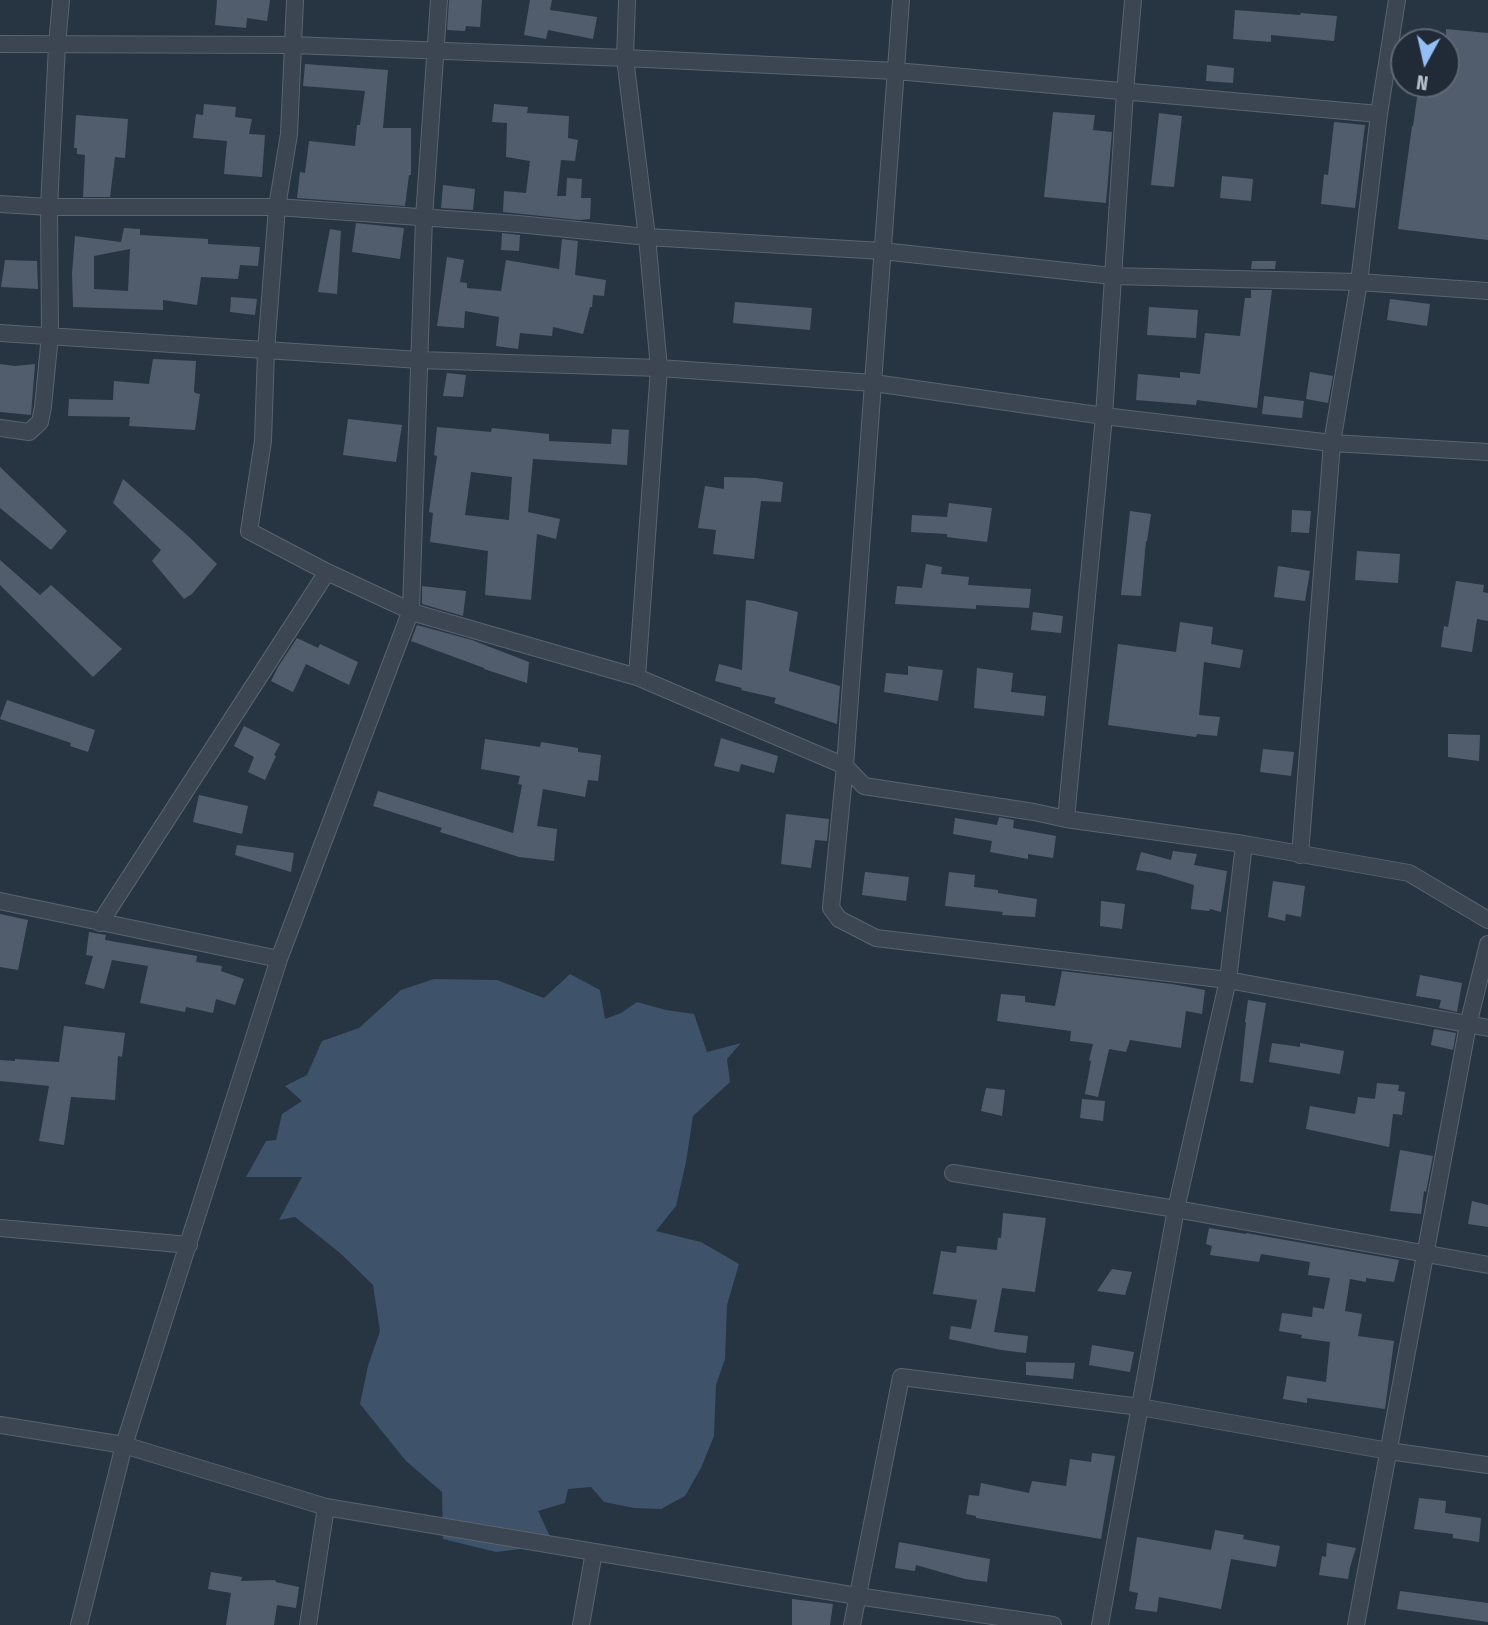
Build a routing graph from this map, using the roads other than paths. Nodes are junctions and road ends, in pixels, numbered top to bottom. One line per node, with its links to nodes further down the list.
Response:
1 (61, 0): 9 (street)
2 (295, 0): 10 (street)
3 (439, 0): 11 (street)
4 (627, 0): 12 (street)
5 (901, 0): 13 (street)
6 (1133, 0): 14 (street)
7 (1396, 0): 15 (street)
8 (0, 44): 9 (street)
9 (57, 45): 10 (street); 17 (street)
10 (293, 45): 11 (street); 18 (street)
11 (436, 50): 12 (street); 19 (street)
12 (625, 58): 13 (street); 20 (street)
13 (896, 71): 14 (street); 21 (street)
14 (1125, 92): 15 (street); 22 (street)
15 (1379, 114): 23 (street)
16 (0, 204): 17 (street)
17 (49, 207): 18 (street); 26 (street)
18 (277, 207): 19 (street); 27 (street)
19 (424, 218): 20 (street); 28 (street)
20 (647, 237): 21 (street); 29 (street)
21 (882, 251): 22 (street); 30 (street)
22 (1112, 276): 23 (street); 31 (street)
23 (1359, 282): 24 (street); 33 (street)
24 (1488, 291)
25 (0, 333): 26 (street)
26 (50, 335): 27 (street); 32 (street)
27 (266, 351): 28 (street); 35 (street)
28 (420, 360): 29 (street); 36 (street)
29 (659, 368): 30 (street); 37 (street)
30 (874, 383): 31 (street); 38 (street)
31 (1104, 416): 33 (street); 39 (street)
32 (0, 428)
33 (1332, 443): 34 (street); 41 (street)
34 (1488, 452)
35 (327, 572): 36 (street); 44 (street)
36 (411, 610): 37 (street); 46 (street)
37 (637, 677): 38 (street)
38 (845, 766): 39 (street); 47 (street)
39 (1066, 818): 40 (street)
40 (1244, 844): 41 (street); 47 (street)
41 (1300, 855): 43 (street)
42 (0, 901): 44 (street)
43 (1488, 920)
44 (100, 923): 46 (street)
45 (1488, 944): 48 (street)
46 (279, 959): 53 (street)
47 (1228, 980): 48 (street); 51 (street)
48 (1468, 1025): 49 (street); 54 (street)
49 (1488, 1028)
50 (953, 1173): 51 (street)
51 (1176, 1209): 54 (street); 56 (street)
52 (0, 1228): 53 (street)
53 (189, 1245): 58 (street)
54 (1426, 1254): 55 (street); 59 (street)
55 (1488, 1265)
56 (1139, 1407): 59 (street); 63 (street); 69 (street)
57 (0, 1425): 58 (street)
58 (124, 1445): 61 (street); 64 (street)
59 (1389, 1451): 60 (street); 70 (street)
60 (1488, 1465)
61 (326, 1507): 62 (street); 65 (street)
62 (594, 1552): 63 (street); 66 (street)
63 (857, 1596): 67 (street); 68 (street)
64 (79, 1625)
65 (308, 1625)
66 (581, 1625)
67 (852, 1625)
68 (1053, 1625)
69 (1100, 1625)
70 (1356, 1625)

